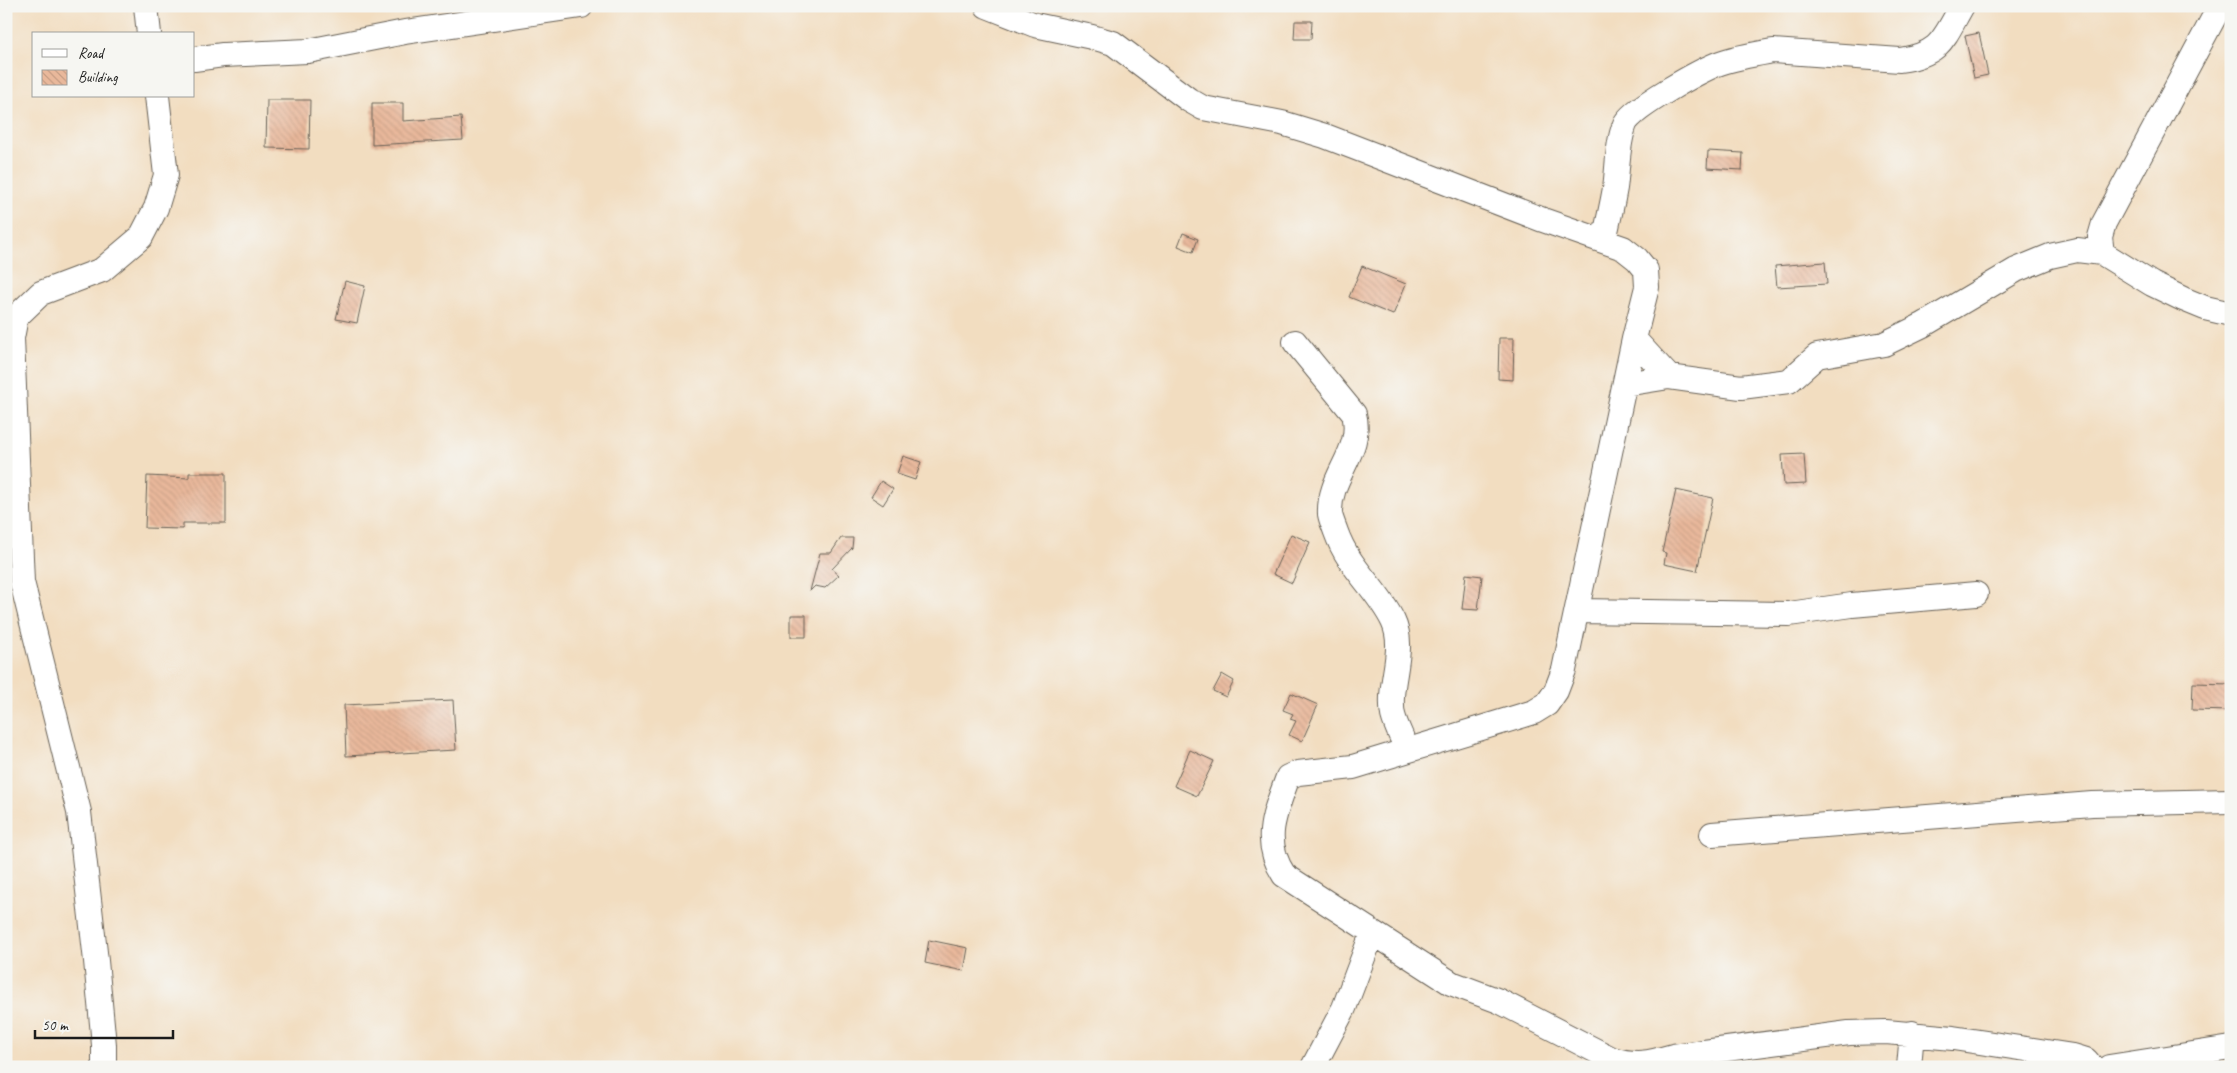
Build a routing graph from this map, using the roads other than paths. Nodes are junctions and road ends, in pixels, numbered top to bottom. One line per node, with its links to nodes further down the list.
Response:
1 (146, 6): 6 (street)
2 (581, 6): 7 (street)
3 (988, 6): 9 (street)
4 (1962, 6): 9 (street)
5 (2220, 6): 10 (street)
6 (149, 32)
7 (195, 60)
8 (157, 98): 24 (street)
9 (1604, 240): 12 (street)
10 (2102, 253): 11 (street); 14 (street)
11 (2231, 314)
12 (1634, 339): 14 (street); 15 (street)
13 (1295, 342): 18 (street)
14 (1670, 377): 15 (street)
15 (1625, 384): 17 (street)
16 (1976, 594): 17 (street)
17 (1577, 611): 18 (street)
18 (1407, 750): 21 (street)
19 (2231, 801): 20 (street)
20 (1712, 834)
21 (1372, 934): 22 (street); 25 (street)
22 (1912, 1033): 26 (street); 27 (street)
23 (2231, 1048): 28 (street)
24 (104, 1067)
25 (1312, 1067)
26 (1909, 1067)
27 (2092, 1067)
28 (2109, 1067)

